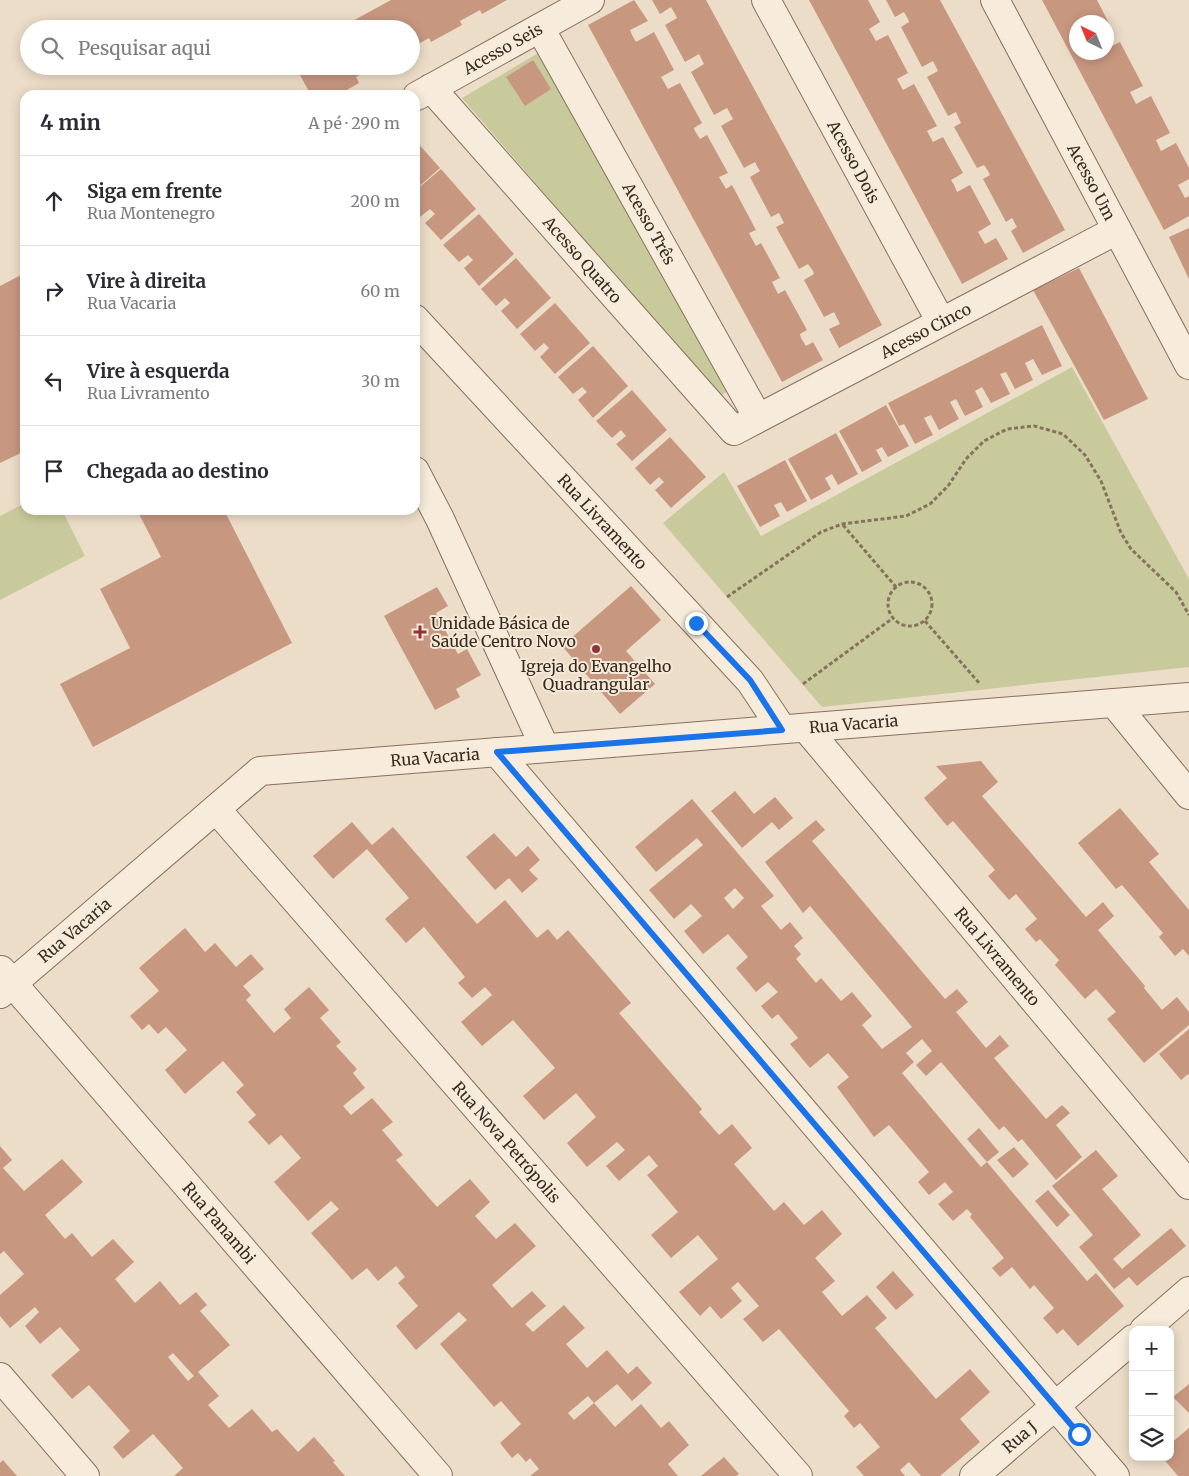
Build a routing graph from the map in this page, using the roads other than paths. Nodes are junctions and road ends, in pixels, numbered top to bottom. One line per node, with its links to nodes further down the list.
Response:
1 (590, 0): 4 (street, Acesso Seis)
2 (766, 0): 7 (street, Acesso Dois)
3 (995, 0): 6 (street, Acesso Um)
4 (540, 28): 5 (street, Acesso Seis); 10 (street, Acesso Três)
5 (423, 92): 11 (street, Acesso Quatro)
6 (1117, 230): 7 (street, Acesso Cinco); 9 (street, Acesso Um)
7 (941, 322): 10 (street, Acesso Cinco)
8 (420, 324): 15 (street, Rua Livramento)
9 (1189, 365)
10 (758, 418): 11 (street, Acesso Cinco)
11 (734, 431)
12 (420, 481): 16 (street)
13 (1189, 697): 14 (street, Rua Vacaria)
14 (1114, 703): 15 (street, Rua Vacaria); 18 (street)
15 (794, 729): 16 (street, Rua Vacaria); 21 (street, Rua Livramento)
16 (545, 748): 17 (street, Rua Vacaria)
17 (497, 752): 19 (street, Rua Vacaria); 26 (street)
18 (1189, 795)
19 (216, 809): 20 (street, Rua Vacaria); 29 (street, Rua Nova Petrópolis)
20 (4, 982): 28 (street, Rua Panambi)
21 (1189, 1185)
22 (1189, 1290): 23 (street)
23 (1148, 1326)
24 (1129, 1342): 26 (street, Rua J)
25 (0, 1377): 27 (street)
26 (1055, 1406): 30 (street, Rua J); 31 (street)
27 (85, 1476)
28 (438, 1476)
29 (798, 1476)
30 (974, 1476)
31 (1115, 1476)

